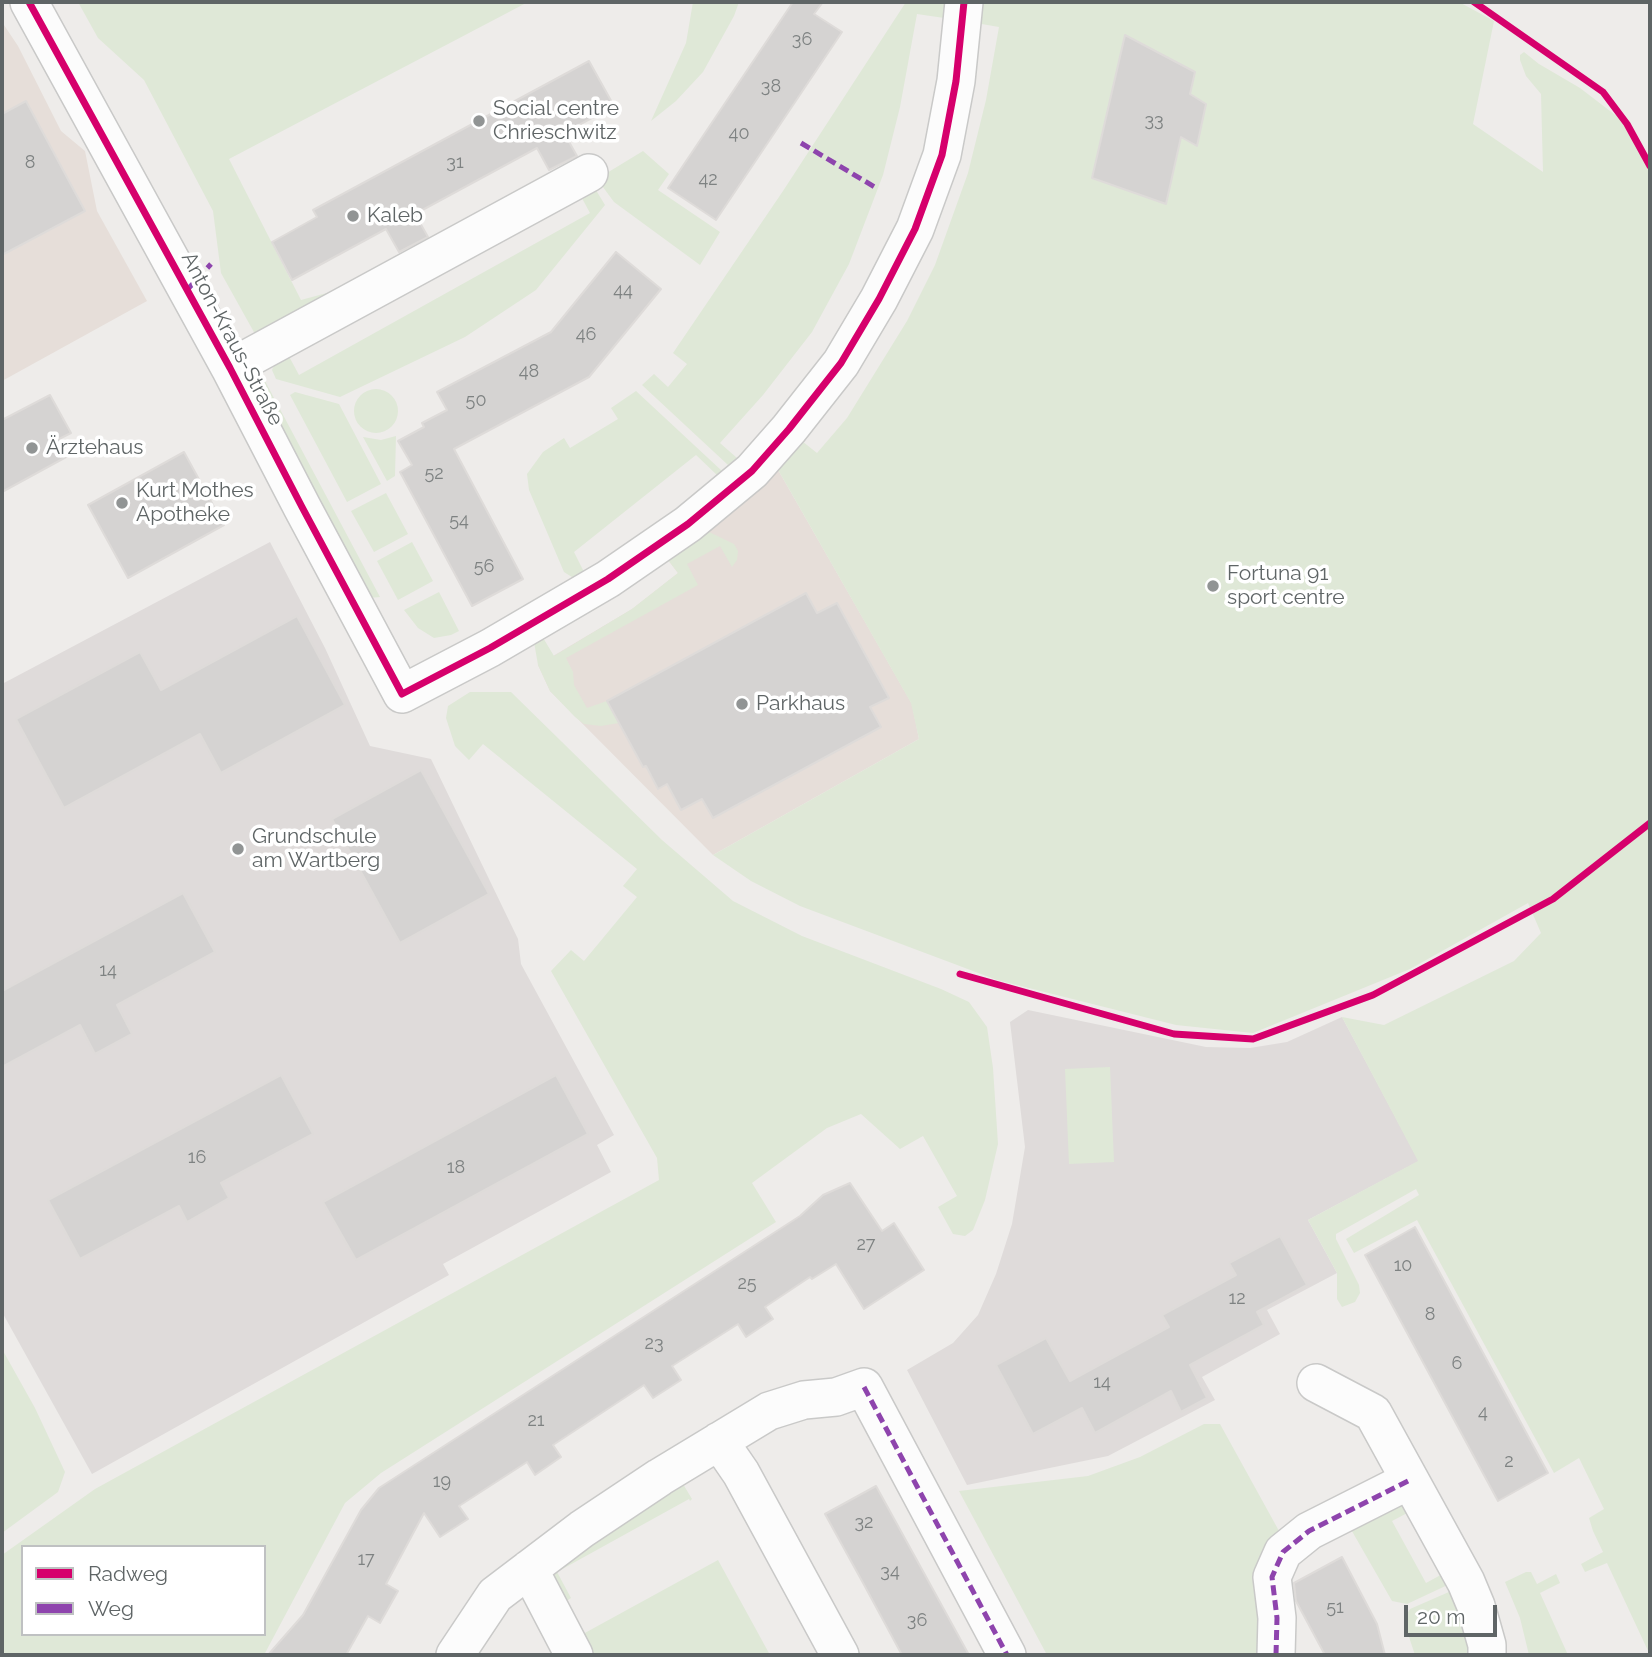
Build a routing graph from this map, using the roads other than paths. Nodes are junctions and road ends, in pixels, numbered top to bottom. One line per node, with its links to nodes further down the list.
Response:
1 (29, 2): 4 (street, Anton-Kraus-Straße)
2 (964, 2): 4 (street, Anton-Kraus-Straße)
3 (589, 173): 4 (street, Anton-Kraus-Straße)
4 (230, 368)
5 (1316, 1383): 7 (street)
6 (719, 1441): 8 (street); 11 (street); 12 (street)
7 (1410, 1480): 13 (street); 14 (street)
8 (529, 1569): 9 (street); 10 (street)
9 (455, 1655)
10 (574, 1655)
11 (840, 1655)
12 (1007, 1655)
13 (1276, 1655)
14 (1487, 1655)

